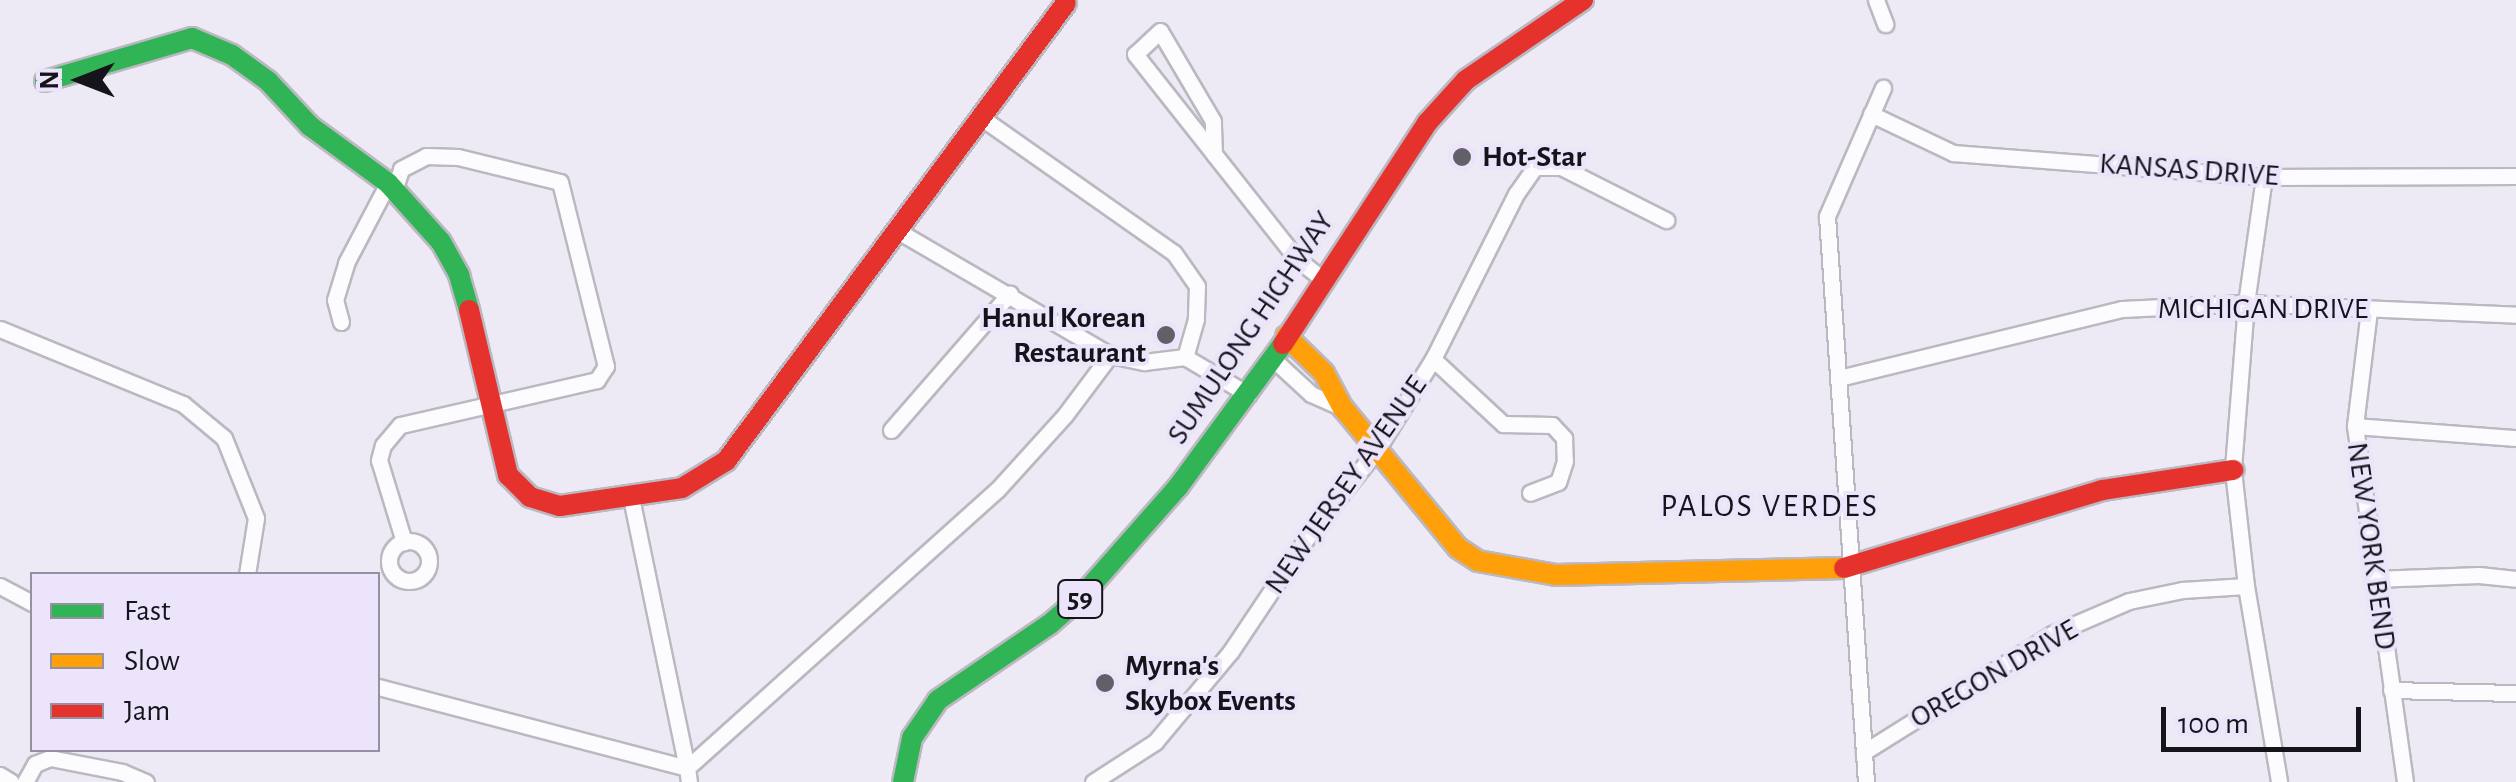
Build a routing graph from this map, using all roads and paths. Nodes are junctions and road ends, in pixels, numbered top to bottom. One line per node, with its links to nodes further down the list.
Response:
1 (1583, 0): 15 (street, SUMULONG HIGHWAY / 59)
2 (1876, 0): 4 (street)
3 (1066, 3): 8 (street)
4 (1885, 24)
5 (45, 81): 12 (street)
6 (1882, 88): 7 (street)
7 (1870, 114): 11 (street, KANSAS DRIVE); 27 (street)
8 (979, 116): 14 (street); 24 (street)
9 (1214, 154): 9 (street); 15 (street)
10 (2516, 176): 11 (street, KANSAS DRIVE)
11 (2264, 177): 17 (street)
12 (391, 187): 20 (street); 29 (street); 29 (street)
13 (1666, 220): 26 (street, NEW JERSEY AVENUE)
14 (898, 231): 16 (street); 37 (street)
15 (1322, 279): 22 (street, SUMULONG HIGHWAY / 59)
16 (1010, 293): 23 (street); 32 (street)
17 (2246, 304): 18 (street, MICHIGAN DRIVE); 27 (street, MICHIGAN DRIVE); 35 (street)
18 (2369, 310): 19 (street, MICHIGAN DRIVE); 31 (street, NEW YORK BEND)
19 (2516, 315)
20 (341, 322)
21 (0, 329): 40 (street)
22 (1286, 336): 25 (street, SUMULONG HIGHWAY / 59); 30 (street)
23 (1110, 355): 24 (street); 51 (street)
24 (1185, 358): 28 (street)
25 (1272, 358): 28 (street, SUMULONG HIGHWAY / 59); 30 (street)
26 (1433, 358): 34 (street, NEW JERSEY AVENUE); 36 (street)
27 (1839, 378): 39 (street)
28 (1249, 394): 55 (street, SUMULONG HIGHWAY / 59)
29 (490, 402): 37 (street); 38 (street)
30 (1343, 408): 34 (street)
31 (2355, 426): 33 (street); 41 (street, NEW YORK BEND)
32 (890, 430)
33 (2516, 438)
34 (1378, 448): 39 (street); 56 (street, NEW JERSEY AVENUE)
35 (2233, 470): 39 (street); 44 (street)
36 (1530, 493)
37 (631, 498): 51 (street)
38 (404, 542)
39 (1853, 568): 49 (street)
40 (246, 572)
41 (2374, 579): 42 (street); 47 (street, NEW YORK BEND)
42 (2516, 579)
43 (0, 586): 45 (street)
44 (2246, 586): 49 (street, OREGON DRIVE); 58 (street)
45 (30, 602)
46 (380, 689): 51 (street)
47 (2391, 690): 48 (street); 59 (street, NEW YORK BEND)
48 (2516, 693)
49 (1864, 752): 57 (street)
50 (0, 775): 52 (street)
51 (688, 775)
52 (11, 782)
53 (25, 782): 54 (street)
54 (146, 782)
55 (903, 782)
56 (1092, 782)
57 (1866, 782)
58 (2279, 782)
59 (2405, 782)

